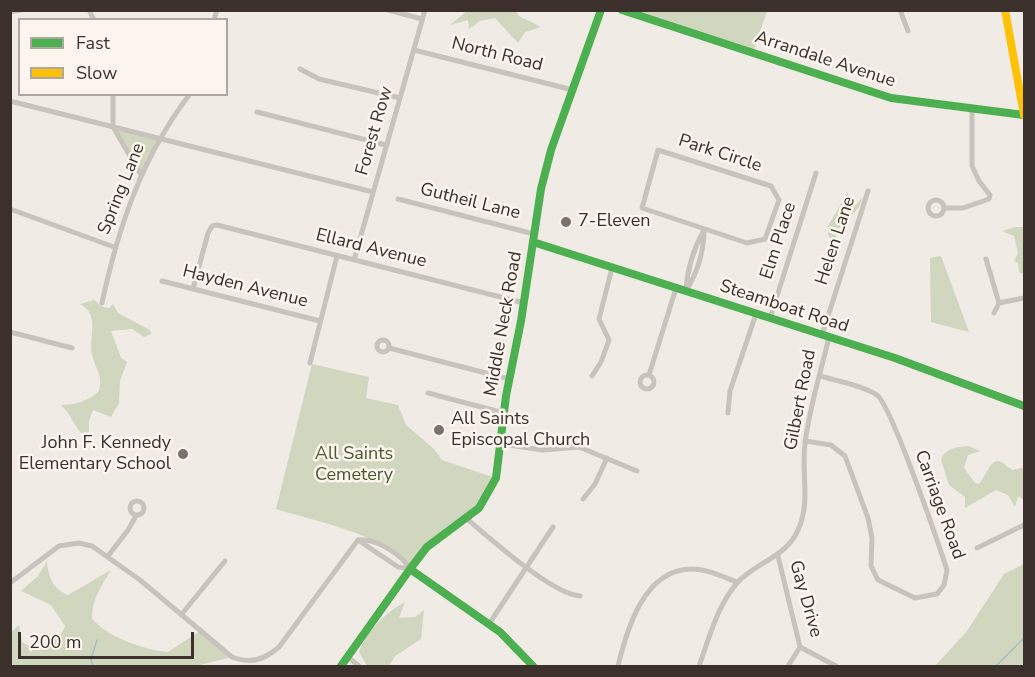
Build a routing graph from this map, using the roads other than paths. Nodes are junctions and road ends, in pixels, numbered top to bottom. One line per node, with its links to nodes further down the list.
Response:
1 (21, 10): 8 (street)
2 (387, 10): 9 (street)
3 (425, 10): 9 (street, Forest Row)
4 (601, 10): 13 (street, Middle Neck Road)
5 (622, 10): 18 (street, Arrandale Avenue)
6 (900, 10): 10 (street)
7 (1005, 10): 20 (street)
8 (10, 12)
9 (422, 19): 11 (street, Forest Row)
10 (908, 31)
11 (414, 50): 13 (street, North Road); 16 (street, Forest Row)
12 (300, 69): 16 (street)
13 (573, 90): 32 (street, Middle Neck Road)
14 (113, 96): 21 (street)
15 (189, 96): 22 (street, Spring Lane)
16 (399, 99): 23 (street, Forest Row)
17 (10, 101): 21 (street)
18 (972, 110): 20 (street, Arrandale Avenue); 29 (street)
19 (256, 112): 23 (street)
20 (1024, 116)
21 (113, 127): 22 (street); 25 (street)
22 (159, 139): 25 (street, Spring Lane); 27 (street)
23 (386, 144): 27 (street, Forest Row)
24 (816, 173): 48 (street, Elm Place)
25 (141, 175): 33 (street, Spring Lane)
26 (868, 191): 51 (street, Helen Lane)
27 (373, 192): 35 (street, Forest Row)
28 (398, 199): 32 (street, Gutheil Lane)
29 (944, 208)
30 (10, 209): 33 (street)
31 (704, 230): 31 (street, Park Circle); 41 (street)
32 (533, 238): 37 (street, Steamboat Road); 44 (street, Middle Neck Road)
33 (114, 247): 43 (street, Spring Lane)
34 (337, 256): 35 (street, Ellard Avenue); 40 (street, Ellard Avenue); 49 (street)
35 (354, 260): 44 (street, Ellard Avenue)
36 (986, 260): 45 (street)
37 (612, 267): 39 (street, Steamboat Road); 56 (street)
38 (162, 281): 40 (street, Hayden Avenue)
39 (676, 288): 41 (street, Steamboat Road); 55 (street)
40 (193, 289): 49 (street, Hayden Avenue)
41 (686, 291): 47 (street, Steamboat Road)
42 (1024, 298): 45 (street)
43 (102, 303)
44 (524, 303): 58 (street, Middle Neck Road)
45 (999, 303): 46 (street)
46 (993, 313)
47 (756, 314): 48 (street, Steamboat Road); 61 (street)
48 (770, 318): 51 (street, Steamboat Road)
49 (320, 321): 54 (street)
50 (10, 332): 52 (street)
51 (825, 336): 57 (street, Gilbert Road); 60 (street, Steamboat Road)
52 (72, 348)
53 (389, 348): 58 (street)
54 (310, 363)
55 (649, 375)
56 (592, 376)
57 (820, 376): 63 (street, Gilbert Road); 63 (street, Carriage Road)
58 (509, 379): 62 (street, Middle Neck Road)
59 (428, 393): 62 (street)
60 (1024, 406)
61 (728, 412)
62 (504, 413): 64 (street, Middle Neck Road)
63 (805, 441): 75 (street, Gilbert Road)
64 (501, 444): 65 (street); 69 (street, Middle Neck Road)
65 (607, 458): 66 (street); 67 (street)
66 (637, 471)
67 (583, 499)
68 (136, 516): 74 (street)
69 (466, 518): 77 (street); 78 (street, Middle Neck Road)
70 (1024, 525): 73 (street)
71 (553, 527): 77 (street)
72 (358, 540): 78 (street); 78 (street); 82 (street)
73 (977, 548)
74 (108, 556): 80 (street); 82 (street)
75 (778, 556): 79 (street, Gilbert Road); 84 (street, Gay Drive)
76 (225, 561): 82 (street)
77 (527, 566): 81 (street); 83 (street)
78 (410, 568): 83 (street); 85 (street, Middle Neck Road)
79 (737, 582): 89 (street); 90 (street)
80 (10, 583)
81 (580, 596)
82 (181, 615)
83 (489, 624): 88 (street)
84 (800, 647): 91 (street); 92 (street, Gay Drive)
85 (348, 657): 86 (street, Middle Neck Road); 87 (street)
86 (341, 666)
87 (359, 666)
88 (533, 666)
89 (618, 666)
90 (699, 666)
91 (788, 666)
92 (836, 666)

